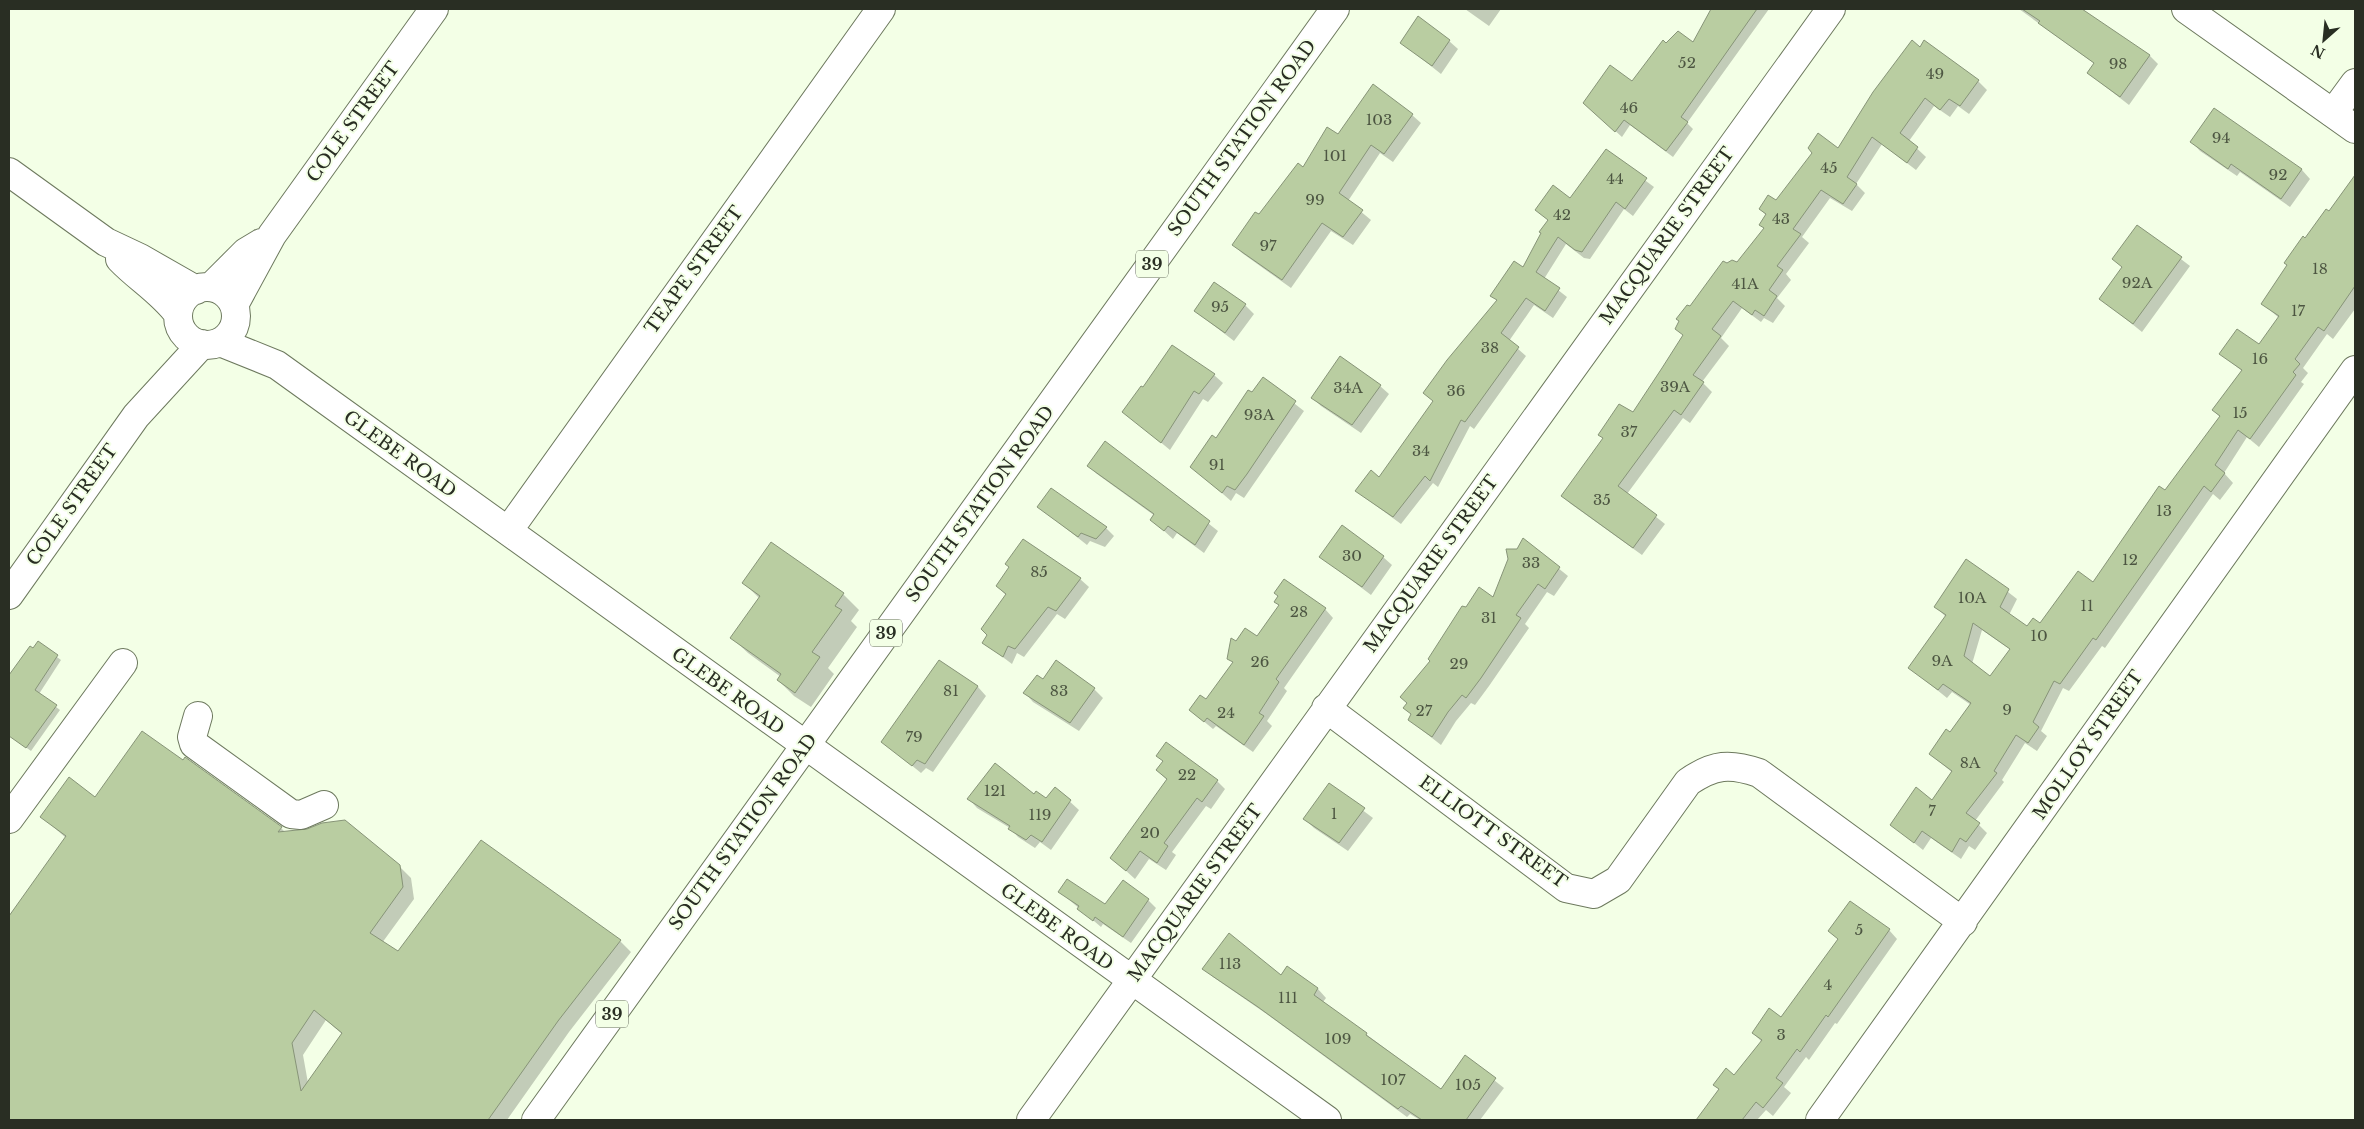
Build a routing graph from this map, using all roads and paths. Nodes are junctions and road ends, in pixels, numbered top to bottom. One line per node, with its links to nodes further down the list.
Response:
1 (434, 9): 10 (street, COLE STREET)
2 (881, 9): 17 (street, TEAPE STREET)
3 (1335, 9): 22 (street, SOUTH STATION ROAD / 39)
4 (1831, 9): 20 (street, MACQUARIE STREET)
5 (2186, 9): 7 (street)
6 (2355, 83): 7 (street)
7 (2333, 113): 8 (street)
8 (2355, 129)
9 (9, 172): 11 (street, GLEBE ROAD)
10 (272, 235): 12 (street, COLE STREET); 13 (street, COLE STREET)
11 (106, 242): 12 (street, GLEBE ROAD); 14 (street, GLEBE ROAD)
12 (203, 288): 13 (street); 14 (street)
13 (235, 312): 14 (street); 15 (street, GLEBE ROAD)
14 (195, 332): 15 (street, GLEBE ROAD); 18 (street, COLE STREET)
15 (277, 365): 17 (street, GLEBE ROAD)
16 (2355, 370): 25 (street, MOLLOY STREET)
17 (508, 531): 22 (street, GLEBE ROAD)
18 (9, 595)
19 (123, 663): 24 (street)
20 (1326, 708): 25 (street, ELLIOTT STREET); 26 (street, MACQUARIE STREET)
21 (198, 716): 23 (street)
22 (804, 746): 26 (street, GLEBE ROAD); 27 (street, SOUTH STATION ROAD / 39)
23 (324, 805)
24 (9, 819)
25 (1963, 922): 30 (street, MOLLOY STREET)
26 (1132, 981): 28 (street, MACQUARIE STREET); 29 (street, GLEBE ROAD)
27 (536, 1120)
28 (1031, 1120)
29 (1327, 1120)
30 (1820, 1120)

